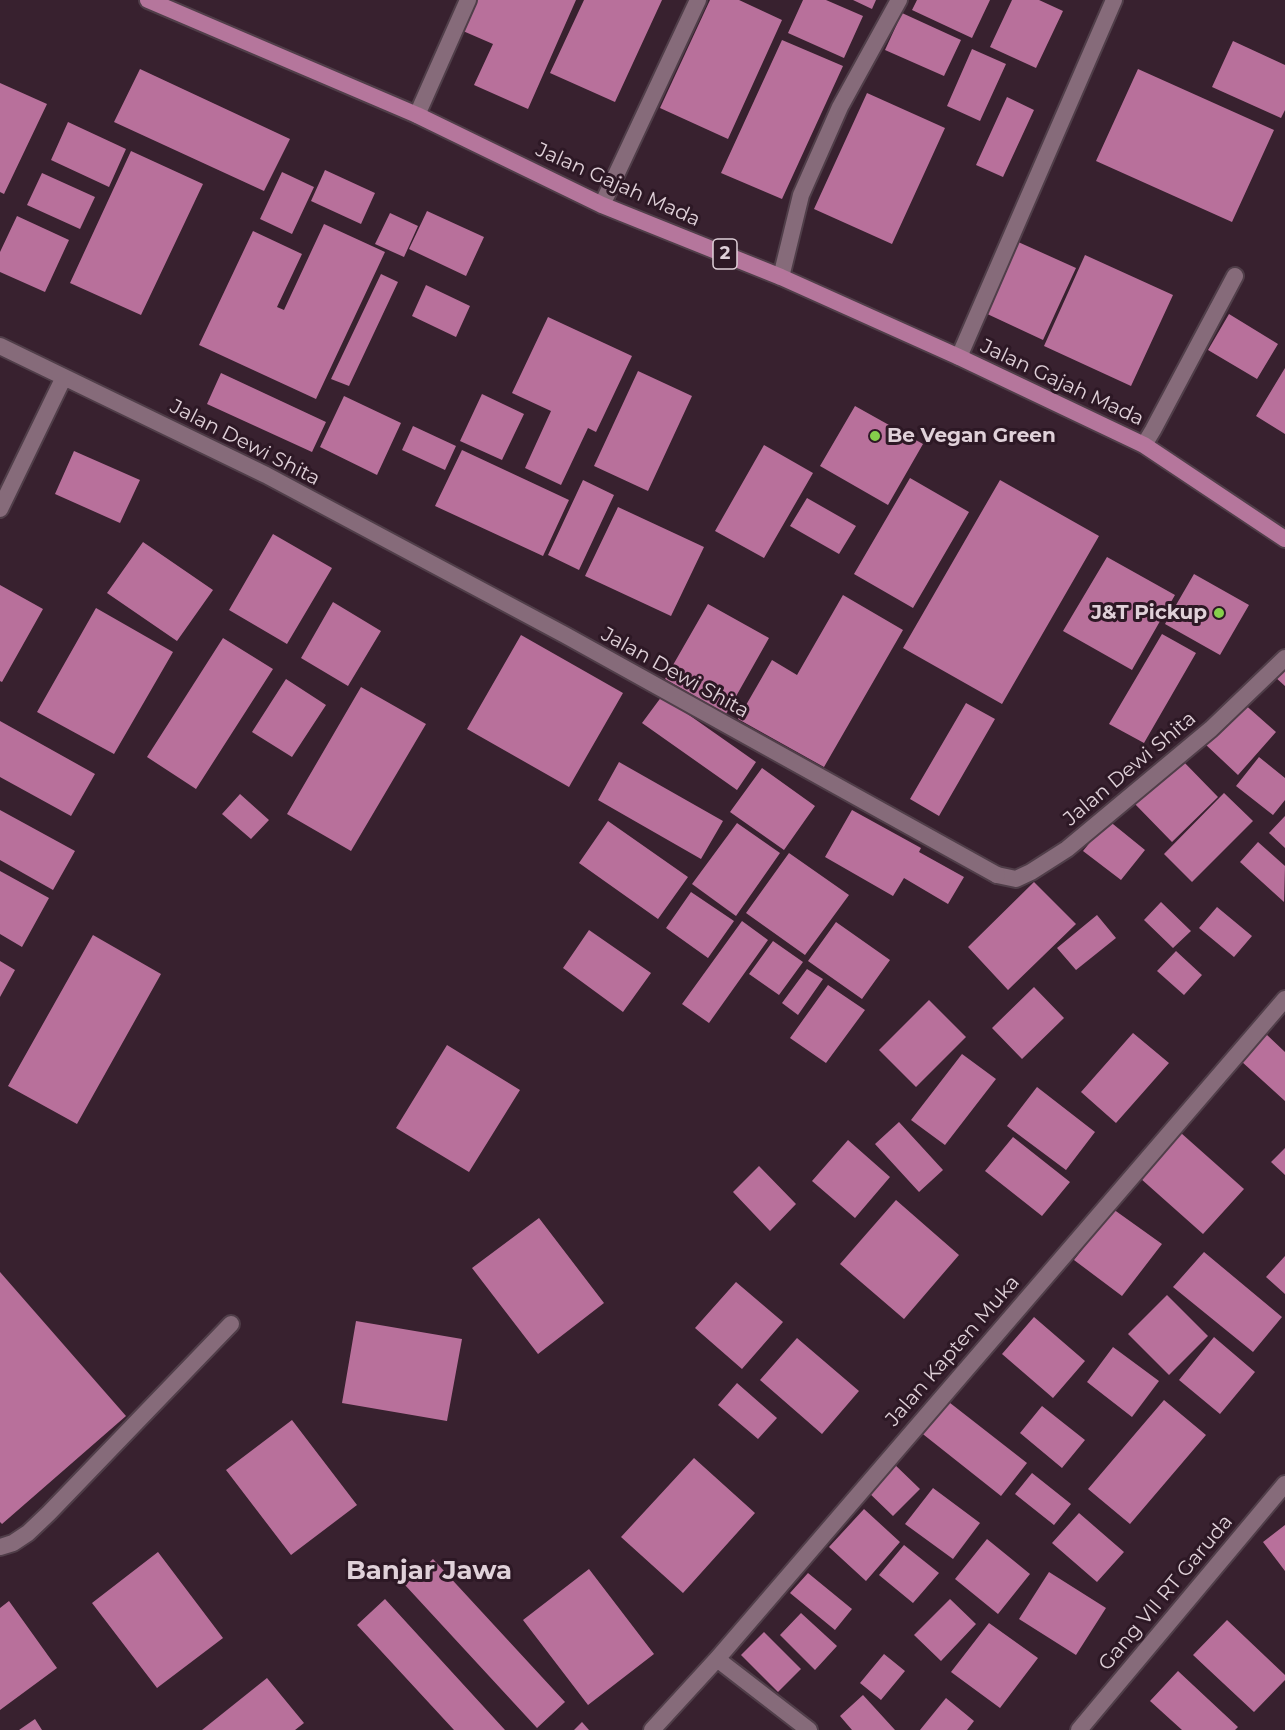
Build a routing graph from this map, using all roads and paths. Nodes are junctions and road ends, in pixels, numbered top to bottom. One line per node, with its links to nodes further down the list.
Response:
1 (148, 0): 6 (highway, Jalan Gajah Mada / 2)
2 (468, 0): 6 (street)
3 (698, 0): 7 (street)
4 (899, 0): 9 (street)
5 (1114, 0): 11 (street)
6 (417, 115): 7 (highway, Jalan Gajah Mada / 2)
7 (602, 205): 9 (highway, Jalan Gajah Mada / 2)
8 (1235, 276): 13 (street)
9 (781, 277): 11 (highway, Jalan Gajah Mada / 2)
10 (0, 346): 12 (street, Jalan Dewi Shita)
11 (959, 357): 13 (highway, Jalan Gajah Mada / 2)
12 (64, 377): 14 (street); 16 (street, Jalan Dewi Shita)
13 (1144, 445): 15 (highway, Jalan Gajah Mada / 2)
14 (0, 509)
15 (1285, 539)
16 (1285, 658)
17 (1285, 999): 21 (street, Jalan Kapten Muka)
18 (231, 1324): 20 (street)
19 (1285, 1484): 24 (street, Gang VII RT Garuda)
20 (0, 1547)
21 (717, 1659): 22 (street, Jalan Kapten Muka); 23 (street)
22 (652, 1730)
23 (809, 1730)
24 (1080, 1730)

